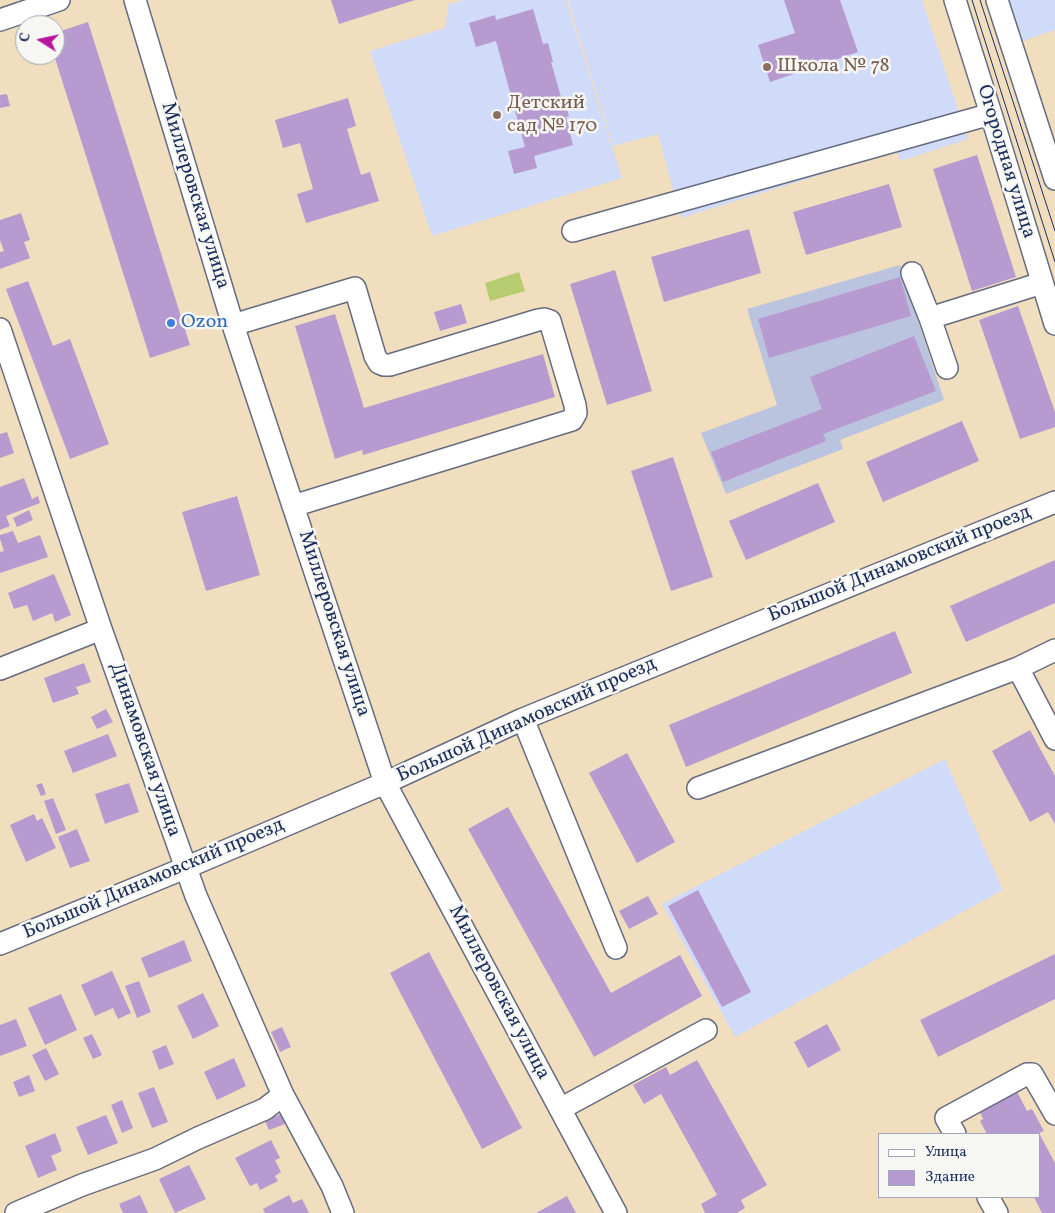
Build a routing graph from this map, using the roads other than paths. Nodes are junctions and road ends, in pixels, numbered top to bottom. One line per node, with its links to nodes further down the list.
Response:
1 (59, 0): 5 (street)
2 (955, 0): 6 (street, Огородная улица)
3 (997, 0): 7 (street, Огородная улица)
4 (139, 1): 13 (street, Миллеровская улица)
5 (5, 12)
6 (991, 114): 8 (street); 10 (street, Огородная улица)
7 (1055, 179)
8 (573, 232)
9 (912, 273): 11 (street)
10 (1042, 282): 11 (street); 12 (street, Огородная улица)
11 (930, 318): 15 (street)
12 (1055, 324)
13 (233, 325): 17 (street, Миллеровская улица); 17 (street)
14 (0, 329): 18 (street, Динамовская улица)
15 (947, 368)
16 (1055, 502): 22 (street, Большой Динамовский проезд)
17 (293, 506): 24 (street, Миллеровская улица)
18 (101, 629): 20 (street); 26 (street, Динамовская улица)
19 (1055, 650): 21 (street)
20 (0, 668)
21 (1018, 668): 23 (street); 25 (street)
22 (523, 719): 24 (street, Большой Динамовский проезд); 28 (street)
23 (1055, 738)
24 (385, 783): 26 (street, Большой Динамовский проезд); 31 (street, Миллеровская улица)
25 (698, 788)
26 (186, 868): 27 (street, Большой Динамовский проезд); 30 (street, Динамовская улица)
27 (0, 944)
28 (616, 948)
29 (706, 1030): 31 (street)
30 (283, 1095): 35 (street); 36 (street, Динамовская улица)
31 (560, 1109): 37 (street, Миллеровская улица)
32 (1055, 1114): 33 (street)
33 (954, 1133)
34 (989, 1198): 38 (street)
35 (16, 1213)
36 (343, 1213)
37 (616, 1213)
38 (997, 1213)

